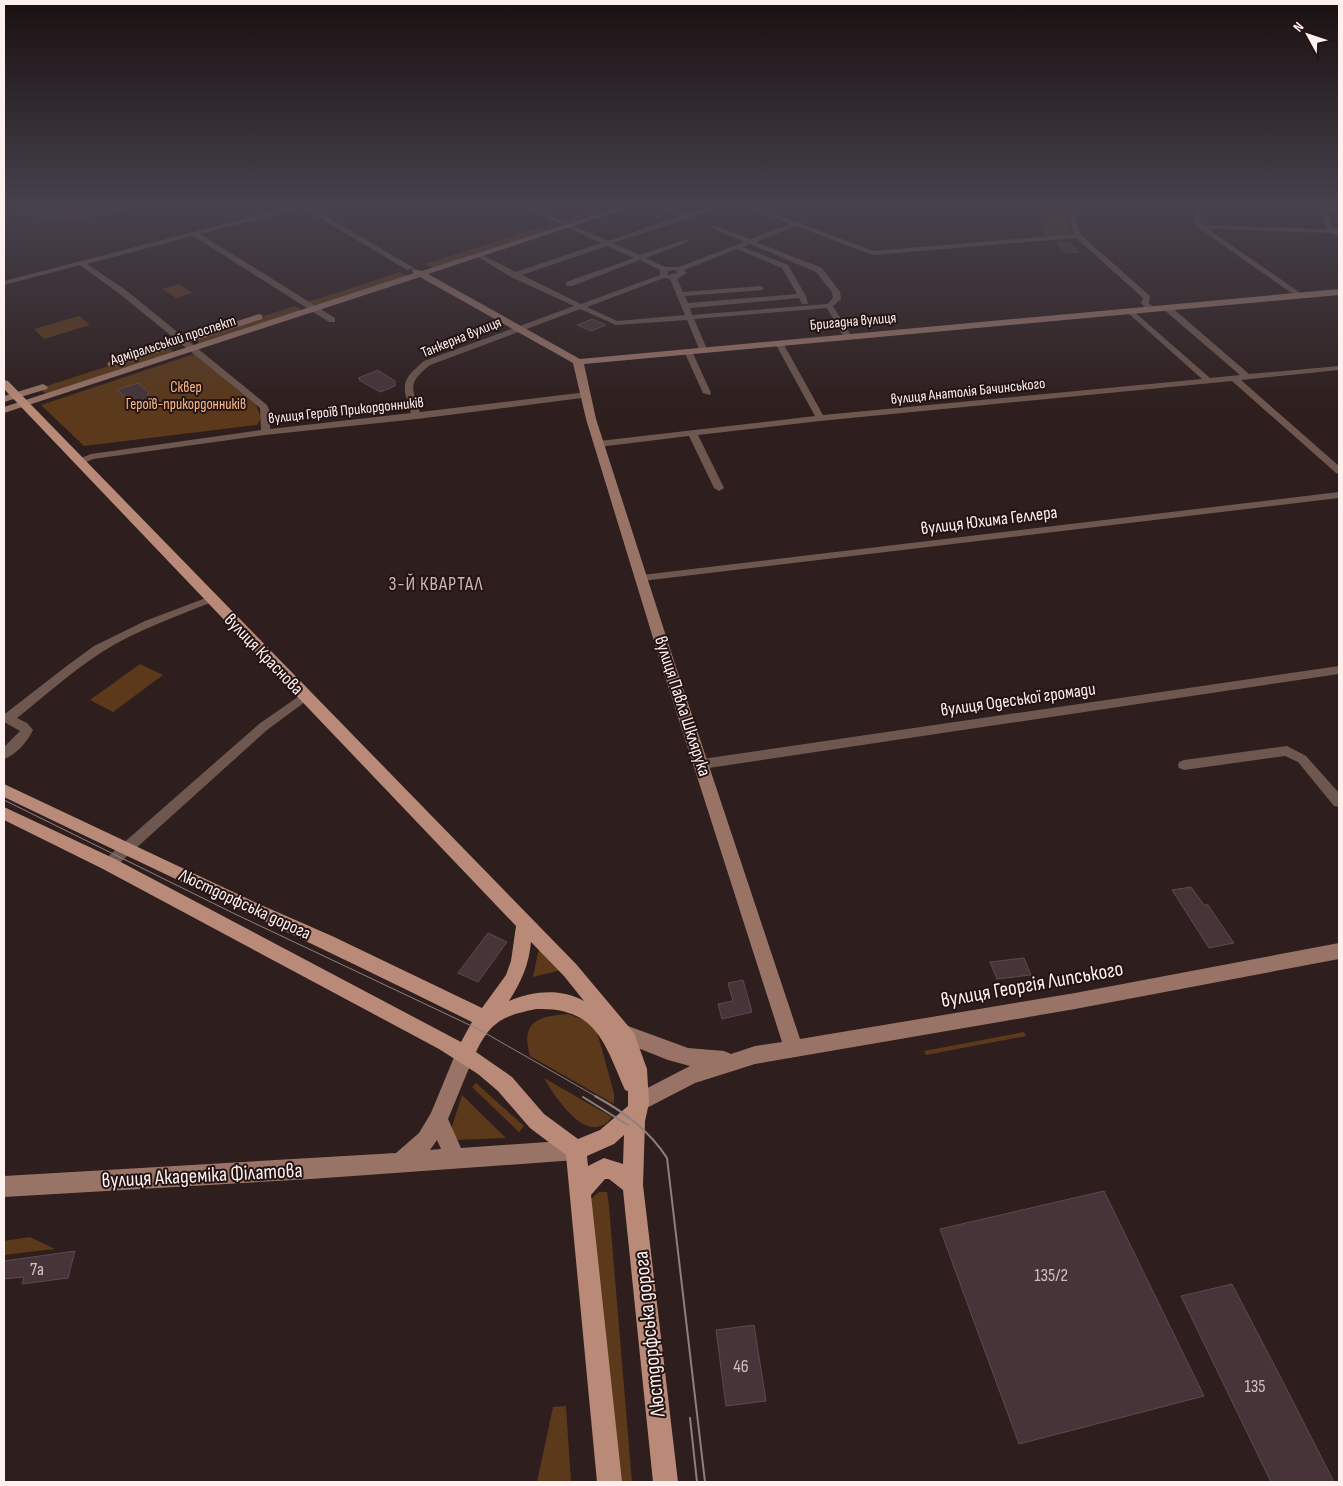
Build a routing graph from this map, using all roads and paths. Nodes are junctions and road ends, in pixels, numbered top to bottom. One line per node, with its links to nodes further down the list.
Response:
1 (44, 273): 18 (street)
2 (96, 273): 38 (street)
3 (258, 273): 25 (street)
4 (393, 273): 25 (street, Адміральський проспект)
5 (511, 273): 16 (street)
6 (519, 273): 16 (street)
7 (598, 273): 19 (street)
8 (661, 273): 26 (street, Танкерна вулиця)
9 (666, 273): 17 (street)
10 (682, 273): 17 (street)
11 (789, 273): 23 (street)
12 (822, 273): 29 (street)
13 (1120, 273): 30 (street)
14 (1266, 273): 24 (street)
15 (420, 274): 32 (street, Адміральський проспект); 36 (street)
16 (514, 275): 26 (street)
17 (673, 277): 22 (street)
18 (4, 284)
19 (569, 284)
20 (760, 288): 22 (street)
21 (1339, 292): 24 (street, Бригадна вулиця)
22 (680, 294): 27 (street)
23 (802, 296): 27 (street); 28 (street)
24 (1299, 296): 31 (street, Бригадна вулиця)
25 (304, 302): 32 (street); 38 (street, Адміральський проспект)
26 (579, 306): 34 (street); 36 (street, Танкерна вулиця)
27 (686, 306): 34 (street)
28 (808, 306): 29 (street); 34 (street)
29 (829, 306): 37 (street)
30 (1151, 306): 31 (street, Бригадна вулиця); 33 (street, Бригадна вулиця)
31 (1166, 307): 45 (street)
32 (315, 309): 35 (street); 41 (street, Адміральський проспект)
33 (1131, 311): 37 (street, Бригадна вулиця); 47 (street)
34 (689, 317): 40 (street)
35 (332, 320)
36 (520, 328): 43 (street); 54 (street, Танкерна вулиця)
37 (848, 336): 39 (street, Бригадна вулиця)
38 (184, 341): 41 (street); 52 (street, Адміральський проспект)
39 (779, 343): 40 (street, Бригадна вулиця); 55 (street)
40 (703, 349): 42 (street, Бригадна вулиця)
41 (194, 350): 52 (street, Адміральський проспект); 56 (street)
42 (688, 351): 43 (street, Бригадна вулиця); 49 (street)
43 (578, 362): 50 (street, вулиця Павла Шклярука)
44 (1339, 368): 45 (street, вулиця Анатолія Бачинського)
45 (1248, 378): 46 (street, вулиця Анатолія Бачинського)
46 (1235, 379): 47 (street, вулиця Анатолія Бачинського); 60 (street)
47 (1209, 381): 55 (street, вулиця Анатолія Бачинського)
48 (4, 383): 52 (main road, вулиця Краснова)
49 (707, 393)
50 (588, 395): 54 (street, вулиця Героїв Прикордонників); 58 (street, вулиця Павла Шклярука)
51 (4, 399): 52 (street, Адміральський проспект)
52 (19, 400): 53 (street, Адміральський проспект); 59 (main road, вулиця Краснова)
53 (4, 410)
54 (417, 416): 56 (street, вулиця Героїв Прикордонників)
55 (820, 418): 57 (street, вулиця Анатолія Бачинського)
56 (265, 432): 59 (street, вулиця Героїв Прикордонників)
57 (692, 433): 58 (street, вулиця Анатолія Бачинського); 61 (street)
58 (599, 444): 63 (street, вулиця Павла Шклярука)
59 (79, 462): 64 (main road, вулиця Краснова)
60 (1339, 471)
61 (719, 488)
62 (1339, 496): 63 (street, вулиця Юхима Геллера)
63 (642, 578): 69 (street, вулиця Павла Шклярука)
64 (211, 599): 66 (main road, вулиця Краснова); 67 (street)
65 (1339, 670): 69 (street, вулиця Одеської громади)
66 (305, 696): 74 (street); 76 (main road, вулиця Краснова)
67 (6, 718): 68 (street)
68 (4, 754)
69 (702, 764): 81 (street, вулиця Павла Шклярука)
70 (1184, 765): 72 (street)
71 (4, 790): 74 (main road, Люстдорфська дорога)
72 (1339, 802)
73 (4, 814): 75 (main road, Люстдорфська дорога)
74 (125, 848): 75 (street); 79 (main road, Люстдорфська дорога)
75 (109, 864): 82 (main road, Люстдорфська дорога)
76 (525, 924): 79 (main road); 80 (main road, вулиця Краснова)
77 (1339, 951): 81 (street, вулиця Георгія Липського)
78 (603, 1024): 79 (main road); 80 (street, вулиця Георгія Липського); 84 (main road)
79 (479, 1027): 82 (main road)
80 (622, 1033): 83 (street, вулиця Георгія Липського); 84 (main road, Люстдорфська дорога)
81 (794, 1050): 83 (street, вулиця Георгія Липського)
82 (464, 1056): 85 (street); 86 (main road, Люстдорфська дорога)
83 (733, 1061): 84 (street, вулиця Георгія Липського)
84 (634, 1113): 86 (main road); 89 (main road, Люстдорфська дорога)
85 (438, 1119): 87 (street); 88 (street)
86 (576, 1150): 87 (street, вулиця Академіка Філатова); 91 (main road)
87 (455, 1159): 88 (street, вулиця Академіка Філатова)
88 (401, 1162): 90 (street, вулиця Академіка Філатова)
89 (633, 1185): 91 (main road); 93 (main road, Люстдорфська дорога)
90 (4, 1187)
91 (580, 1192): 92 (main road)
92 (609, 1482)
93 (666, 1482)

